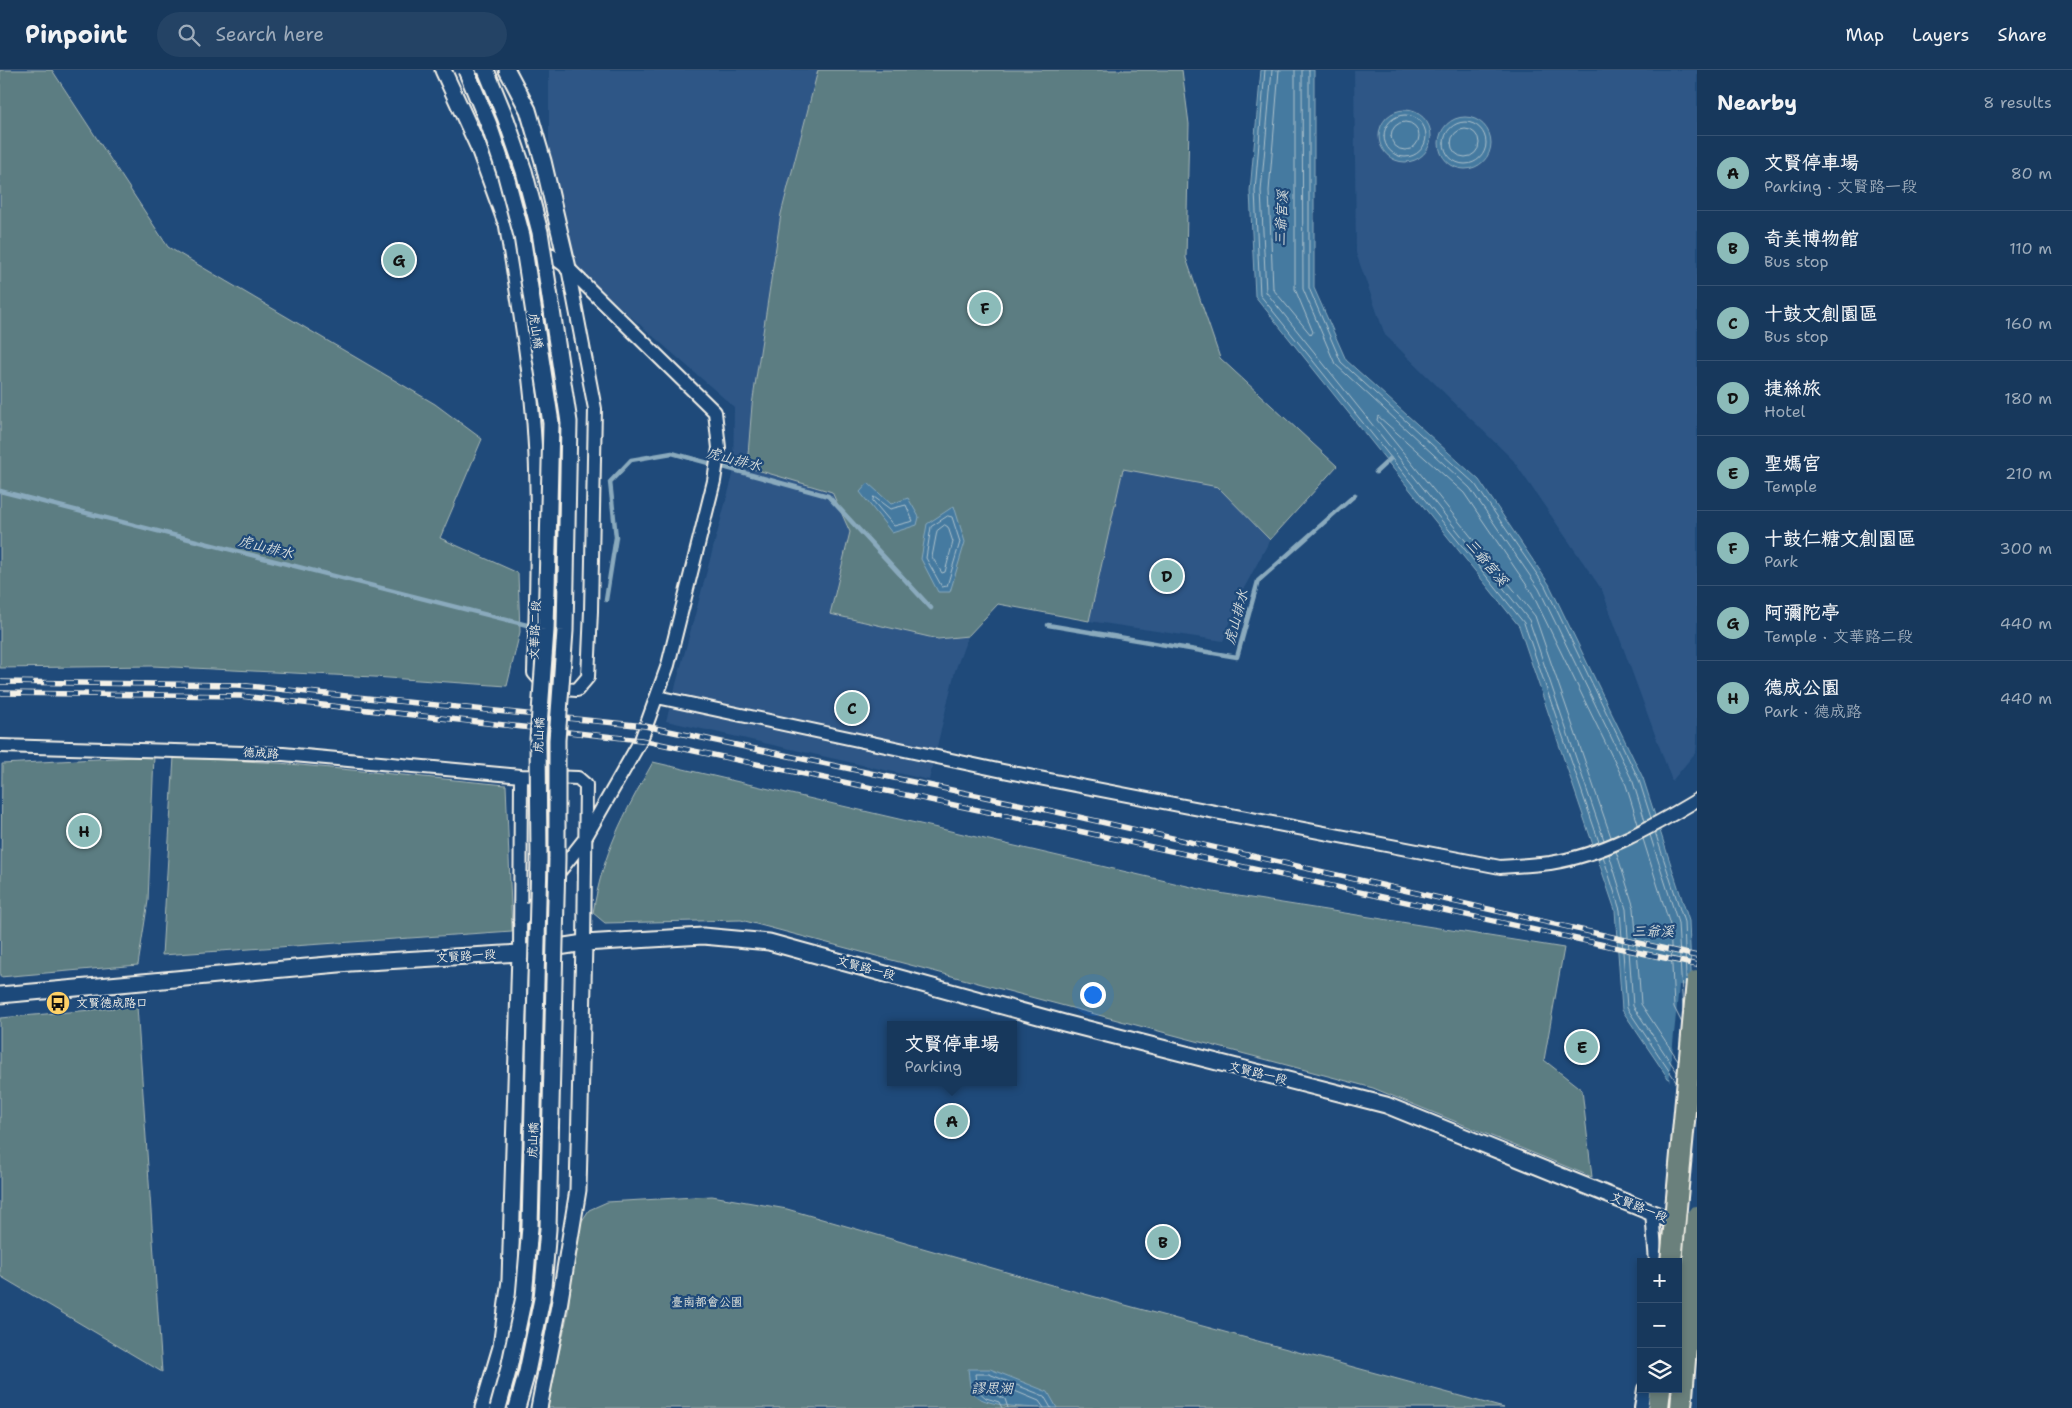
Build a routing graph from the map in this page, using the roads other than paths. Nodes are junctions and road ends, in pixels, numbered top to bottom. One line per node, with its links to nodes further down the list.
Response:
1 (443, 70): 5 (street)
2 (466, 70): 27 (street, 虎山橋, bridge)
3 (486, 70): 28 (street, 虎山橋, bridge)
4 (507, 70): 6 (street)
5 (505, 220): 6 (street); 6 (street, 文華路二段)
6 (568, 268): 7 (street)
7 (657, 698): 12 (street); 13 (street)
8 (0, 746): 9 (street, 德成路)
9 (521, 776): 13 (street); 14 (street)
10 (1697, 800): 12 (street)
11 (1697, 809): 12 (street)
12 (1664, 819)
13 (584, 840): 14 (street); 15 (street)
14 (520, 922): 16 (street)
15 (584, 943): 16 (street, 文賢路一段); 19 (street, 文賢路一段); 29 (street)
16 (520, 953): 18 (street, 文賢路一段); 26 (street)
17 (1697, 981): 23 (highway, bridge)
18 (0, 995)
19 (1652, 1212): 21 (street, 文賢路一段); 22 (street)
20 (1697, 1216): 32 (highway, bridge)
21 (1697, 1231)
22 (1656, 1258)
23 (1671, 1258)
24 (1644, 1393): 30 (street)
25 (1660, 1393): 31 (highway)
26 (483, 1408)
27 (498, 1408)
28 (517, 1408)
29 (539, 1408)
30 (1642, 1408)
31 (1658, 1408)
32 (1681, 1408)

